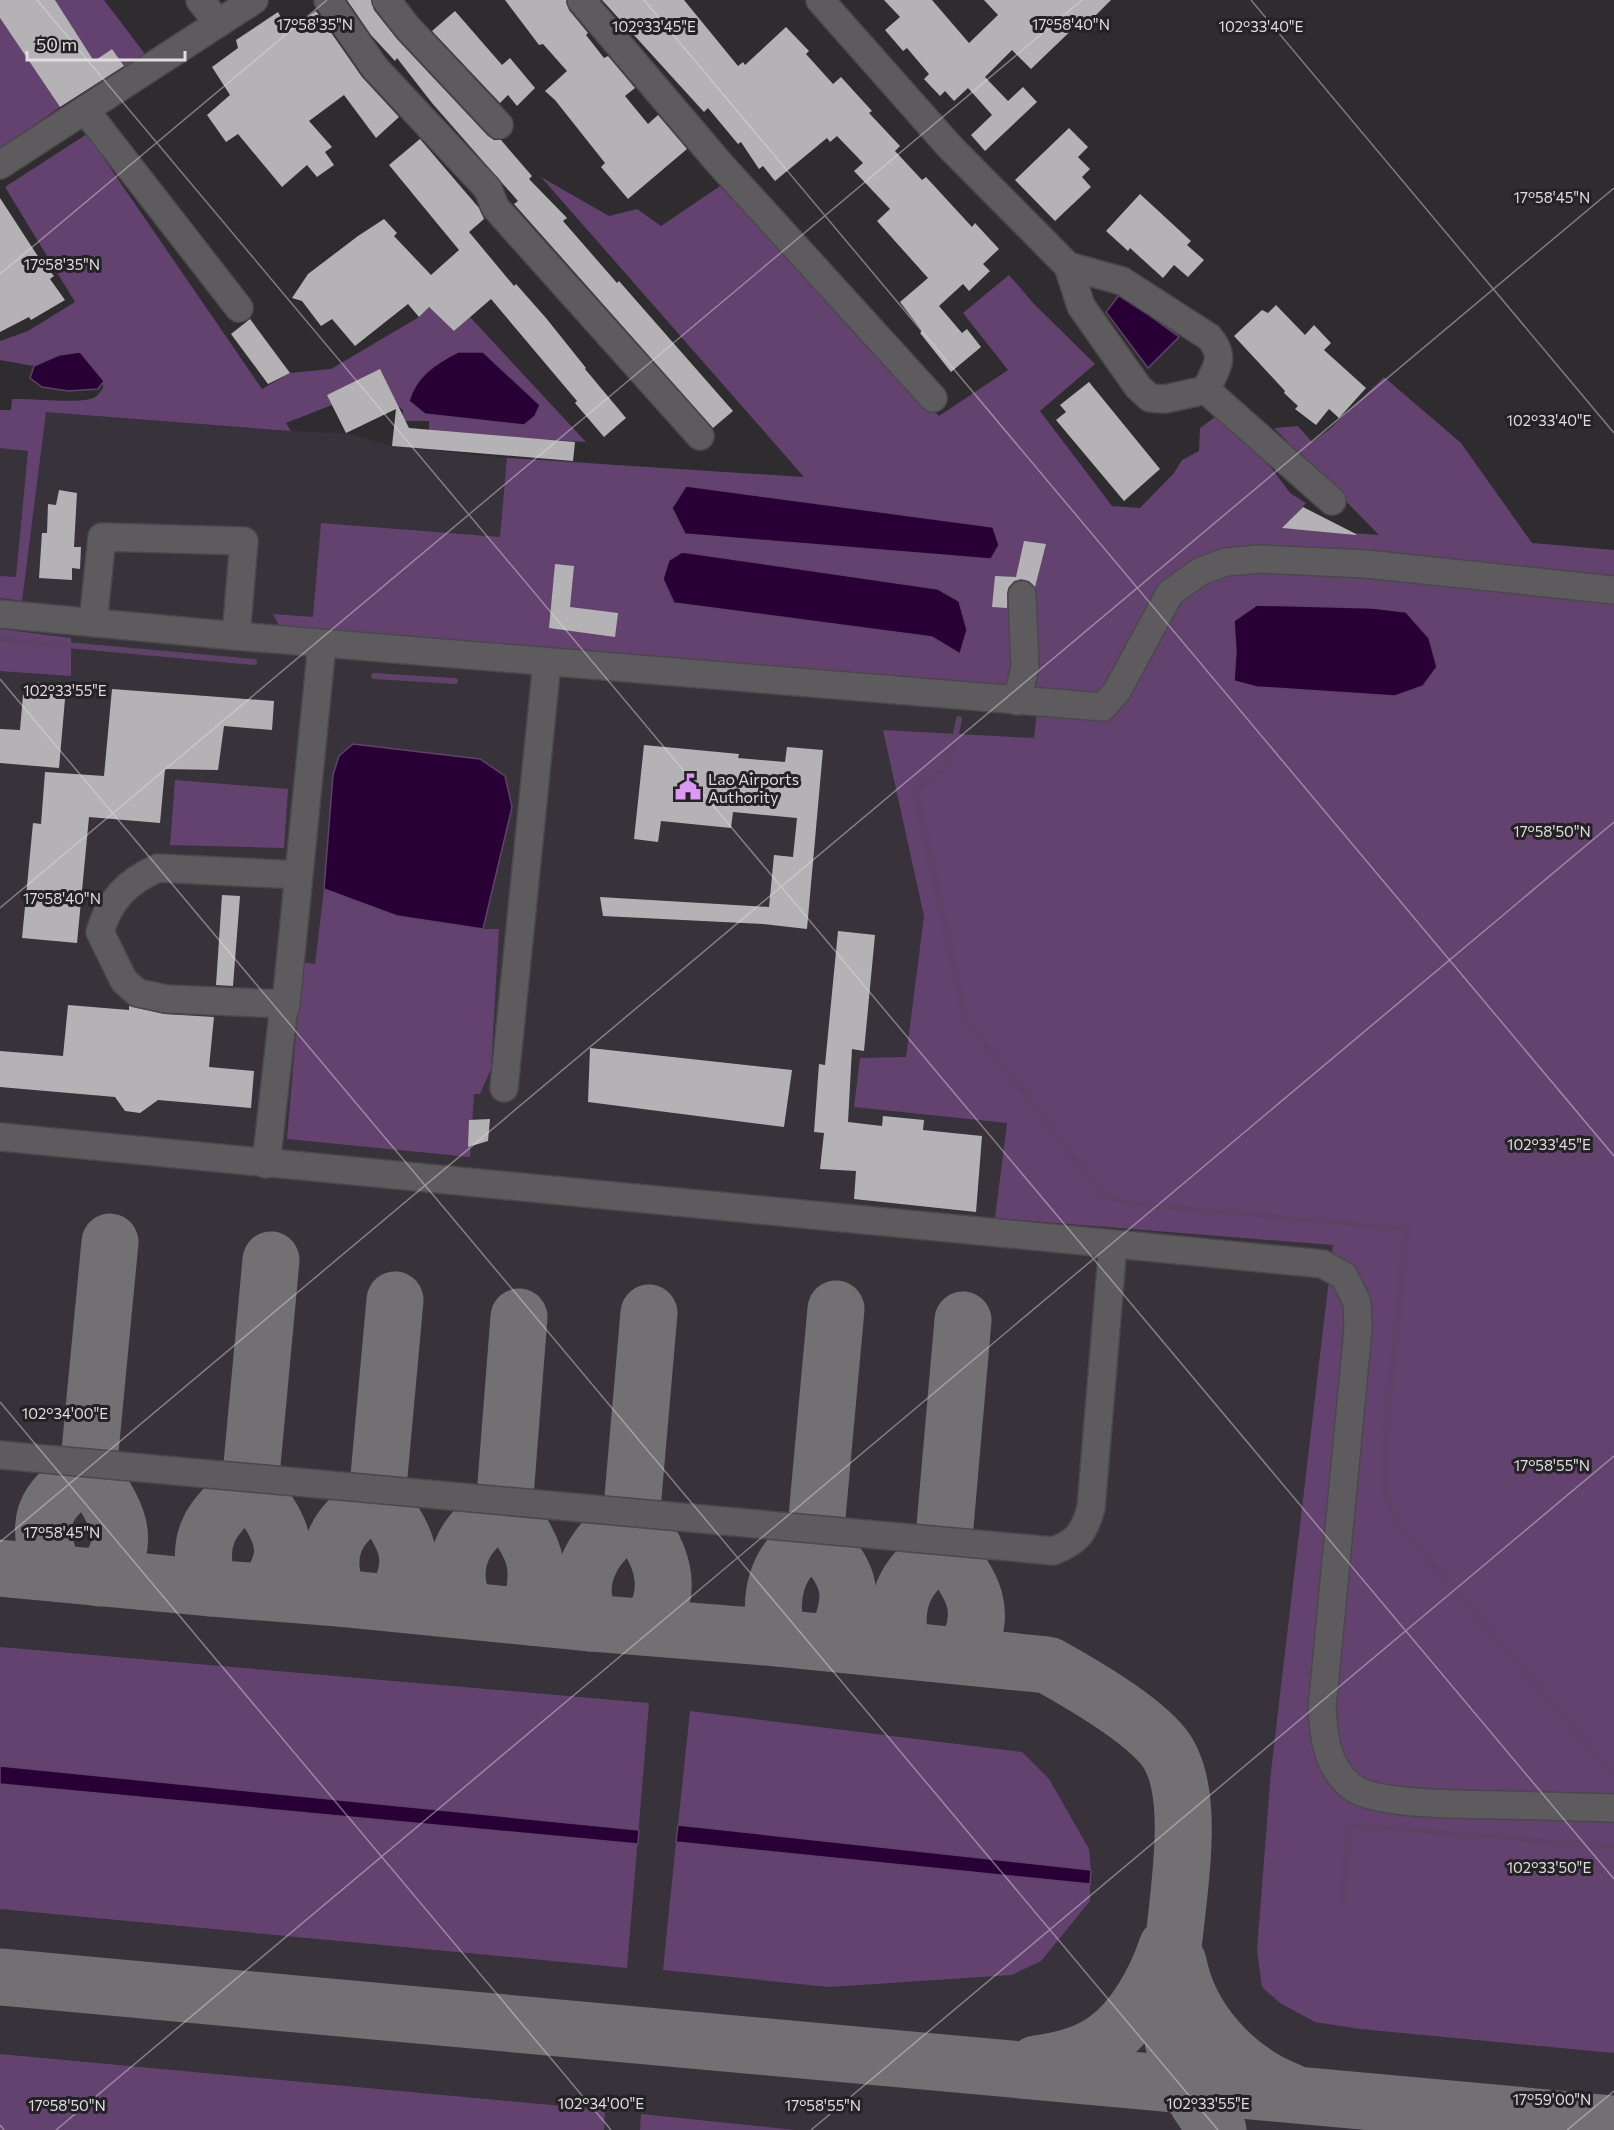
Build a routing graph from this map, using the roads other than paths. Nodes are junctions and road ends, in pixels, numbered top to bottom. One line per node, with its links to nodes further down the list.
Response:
1 (200, 0): 7 (street)
2 (254, 0): 7 (street)
3 (327, 0): 15 (street)
4 (386, 0): 9 (street)
5 (581, 0): 14 (street)
6 (820, 0): 11 (street)
7 (218, 22): 8 (street)
8 (85, 110): 10 (street); 12 (street)
9 (499, 125)
10 (0, 165)
11 (1068, 266): 13 (street); 13 (street)
12 (239, 308)
13 (1206, 390): 16 (street)
14 (933, 398)
15 (700, 436)
16 (1332, 501)
17 (1614, 590): 24 (street)
18 (1022, 595): 24 (street)
19 (0, 614): 20 (street)
20 (93, 623): 21 (street); 21 (street)
21 (236, 636): 22 (street)
22 (322, 644): 23 (street); 25 (street)
23 (547, 663): 24 (street); 27 (street)
24 (1017, 701)
25 (299, 875): 26 (street); 26 (street)
26 (286, 1004): 29 (street)
27 (504, 1088)
28 (0, 1137): 29 (street)
29 (266, 1164): 30 (street)
30 (1113, 1244): 31 (street); 32 (street)
31 (0, 1455)
32 (1614, 1808)

